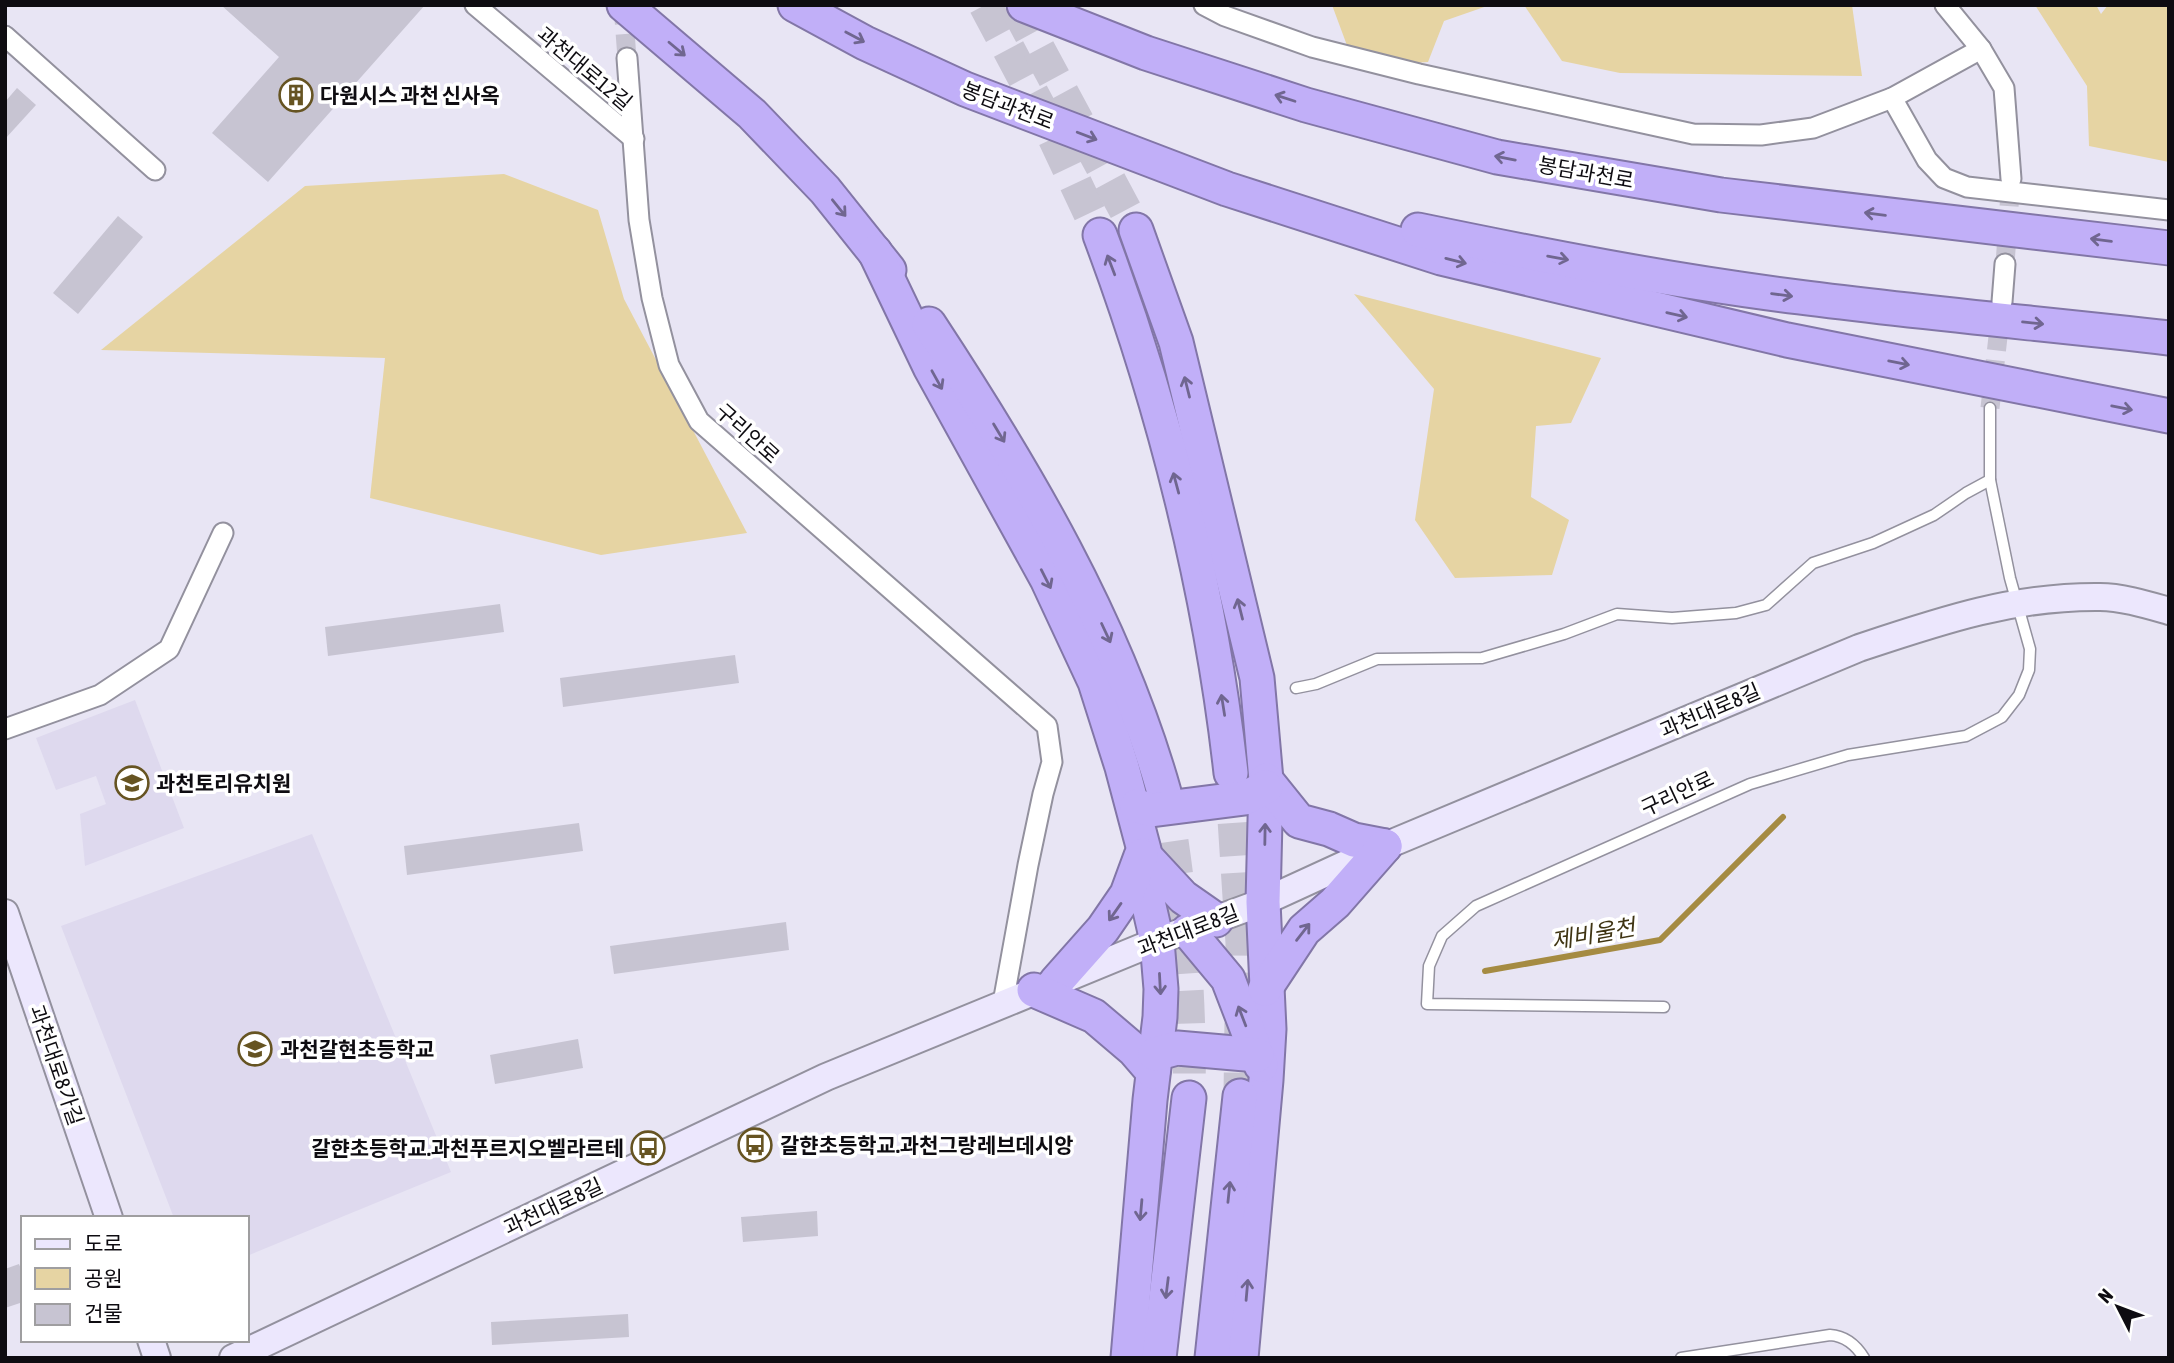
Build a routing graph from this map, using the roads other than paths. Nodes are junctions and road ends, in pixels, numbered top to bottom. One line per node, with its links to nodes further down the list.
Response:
1 (475, 5): 11 (street, 과천대로12길)
2 (624, 5): 19 (highway, one-way to 19)
3 (795, 5): 14 (highway, 봉담과천로, one-way to 14)
4 (1024, 5): 18 (highway, 봉담과천로, one-way to 4)
5 (1204, 5): 10 (street)
6 (1945, 5): 8 (street)
7 (5, 36): 12 (street)
8 (1981, 49): 10 (street); 13 (street)
9 (627, 58): 11 (street, 구리안로)
10 (1892, 98): 15 (street)
11 (634, 139): 43 (street, 구리안로)
12 (155, 170)
13 (2011, 179)
14 (1227, 189): 22 (highway, 봉담과천로, one-way to 22); 24 (highway, 봉담과천로, one-way to 24)
15 (2169, 210)
16 (1136, 230): 32 (highway, one-way to 16)
17 (1100, 235): 31 (highway, one-way to 17)
18 (2169, 248)
19 (875, 252): 33 (highway, one-way to 33); 34 (highway, one-way to 34)
20 (2005, 264): 21 (street)
21 (2002, 302)
22 (2169, 338)
23 (1990, 408): 25 (lane, 구리안로)
24 (2169, 416)
25 (1990, 480): 27 (lane, 구리안로); 29 (lane)
26 (223, 533): 30 (street)
27 (2017, 602): 28 (street, 과천대로8길); 35 (street, 과천대로8길); 44 (lane, 구리안로)
28 (2169, 611)
29 (1296, 688)
30 (5, 729)
31 (1231, 773)
32 (1266, 784): 34 (highway); 35 (highway); 37 (highway, one-way to 32)
33 (1164, 792)
34 (1132, 804): 36 (highway)
35 (1385, 846): 37 (street, 과천대로8길); 42 (highway, one-way to 35)
36 (1144, 853): 39 (highway); 40 (highway); 41 (highway, one-way to 41)
37 (1263, 902): 39 (street, 과천대로8길); 42 (highway)
38 (5, 913): 48 (street, 과천대로8가길)
39 (1202, 926): 40 (street, 과천대로8길); 46 (highway, one-way to 39)
40 (1157, 941): 41 (street, 과천대로8길); 45 (highway, one-way to 45)
41 (1045, 986): 43 (street, 과천대로8길); 45 (highway)
42 (1265, 989): 46 (highway)
43 (1003, 1003): 49 (street, 과천대로8길)
44 (1664, 1007)
45 (1154, 1063): 46 (highway); 50 (highway, one-way to 50)
46 (1254, 1077): 52 (highway, one-way to 46); 53 (highway, one-way to 46)
47 (1189, 1098): 51 (highway, one-way to 51)
48 (108, 1216)
49 (233, 1358)
50 (1128, 1358)
51 (1159, 1358)
52 (1212, 1358)
53 (1241, 1358)
54 (1681, 1358): 55 (lane)
55 (1864, 1358)

